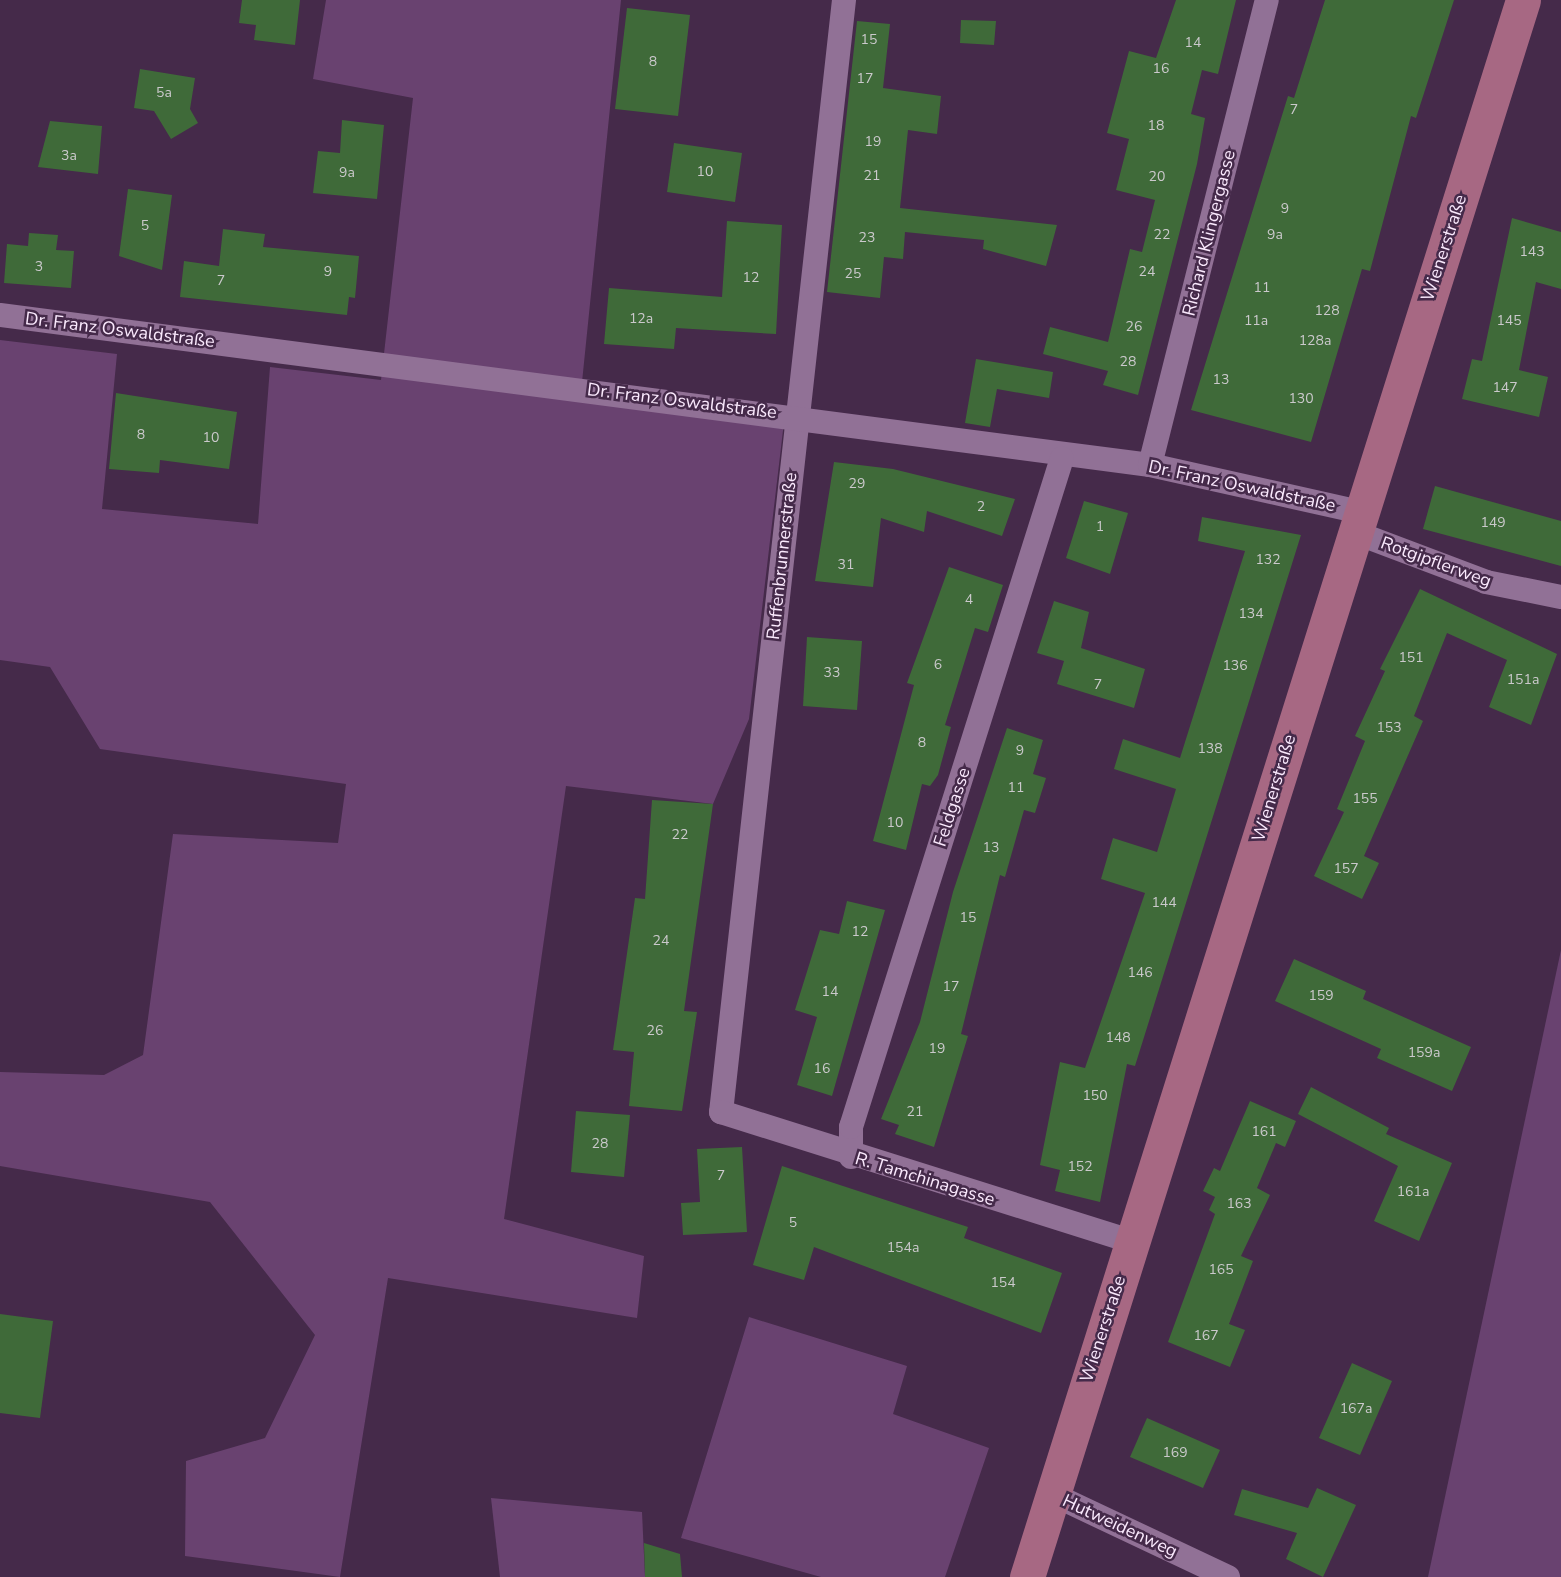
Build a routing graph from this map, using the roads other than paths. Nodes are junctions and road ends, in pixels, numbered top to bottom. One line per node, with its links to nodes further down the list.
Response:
1 (844, 0): 5 (street, Ruffenbrunnerstraße)
2 (1267, 0): 7 (street, Richard Klingergasse)
3 (1523, 0): 8 (street, Wienerstraße)
4 (0, 315): 5 (street, Dr. Franz Oswaldstraße)
5 (797, 415): 6 (street, Dr. Franz Oswaldstraße); 10 (street, Ruffenbrunnerstraße)
6 (1062, 458): 7 (street, Dr. Franz Oswaldstraße); 11 (street, Feldgasse)
7 (1150, 465): 8 (street, Dr. Franz Oswaldstraße)
8 (1357, 522): 9 (street, Rotgipflerweg); 12 (street, Wienerstraße)
9 (1561, 597)
10 (721, 1112): 11 (street, R. Tamchinagasse)
11 (851, 1157): 12 (street, R. Tamchinagasse)
12 (1131, 1241): 13 (street, Wienerstraße)
13 (1050, 1493): 14 (street, Wienerstraße); 15 (street, Hutweidenweg)
14 (1027, 1577)
15 (1228, 1577)

